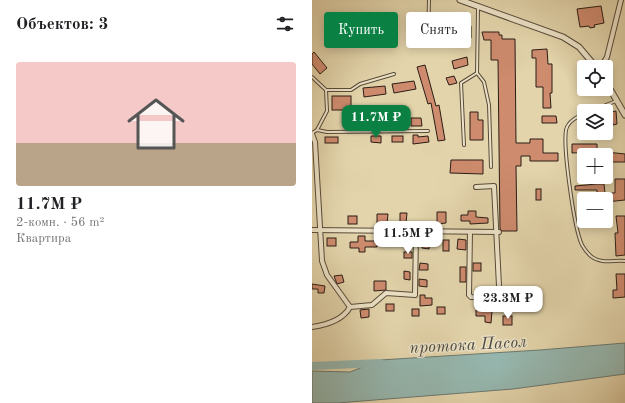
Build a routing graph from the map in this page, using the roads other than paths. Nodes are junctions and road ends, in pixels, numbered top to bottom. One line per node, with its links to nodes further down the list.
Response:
1 (429, 0): 5 (lane)
2 (461, 0): 4 (street)
3 (621, 0): 7 (street)
4 (478, 6): 6 (street); 8 (lane)
5 (429, 12)
6 (590, 60)
7 (604, 60)
8 (477, 72): 20 (lane); 21 (lane)
9 (394, 74): 11 (lane)
10 (312, 77): 11 (lane)
11 (326, 90): 17 (lane)
12 (613, 94): 13 (street)
13 (617, 101): 14 (lane); 16 (street)
14 (609, 104)
15 (577, 116): 28 (lane)
16 (625, 116)
17 (317, 130): 18 (lane); 19 (lane)
18 (428, 131)
19 (312, 134): 24 (street)
20 (464, 145)
21 (490, 167)
22 (476, 187): 27 (street)
23 (312, 230): 24 (street)
24 (320, 230): 25 (street); 29 (street)
25 (416, 232): 26 (street); 29 (street)
26 (470, 232): 27 (street); 27 (street)
27 (497, 232)
28 (625, 261)
29 (350, 307): 30 (street)
30 (312, 327)

